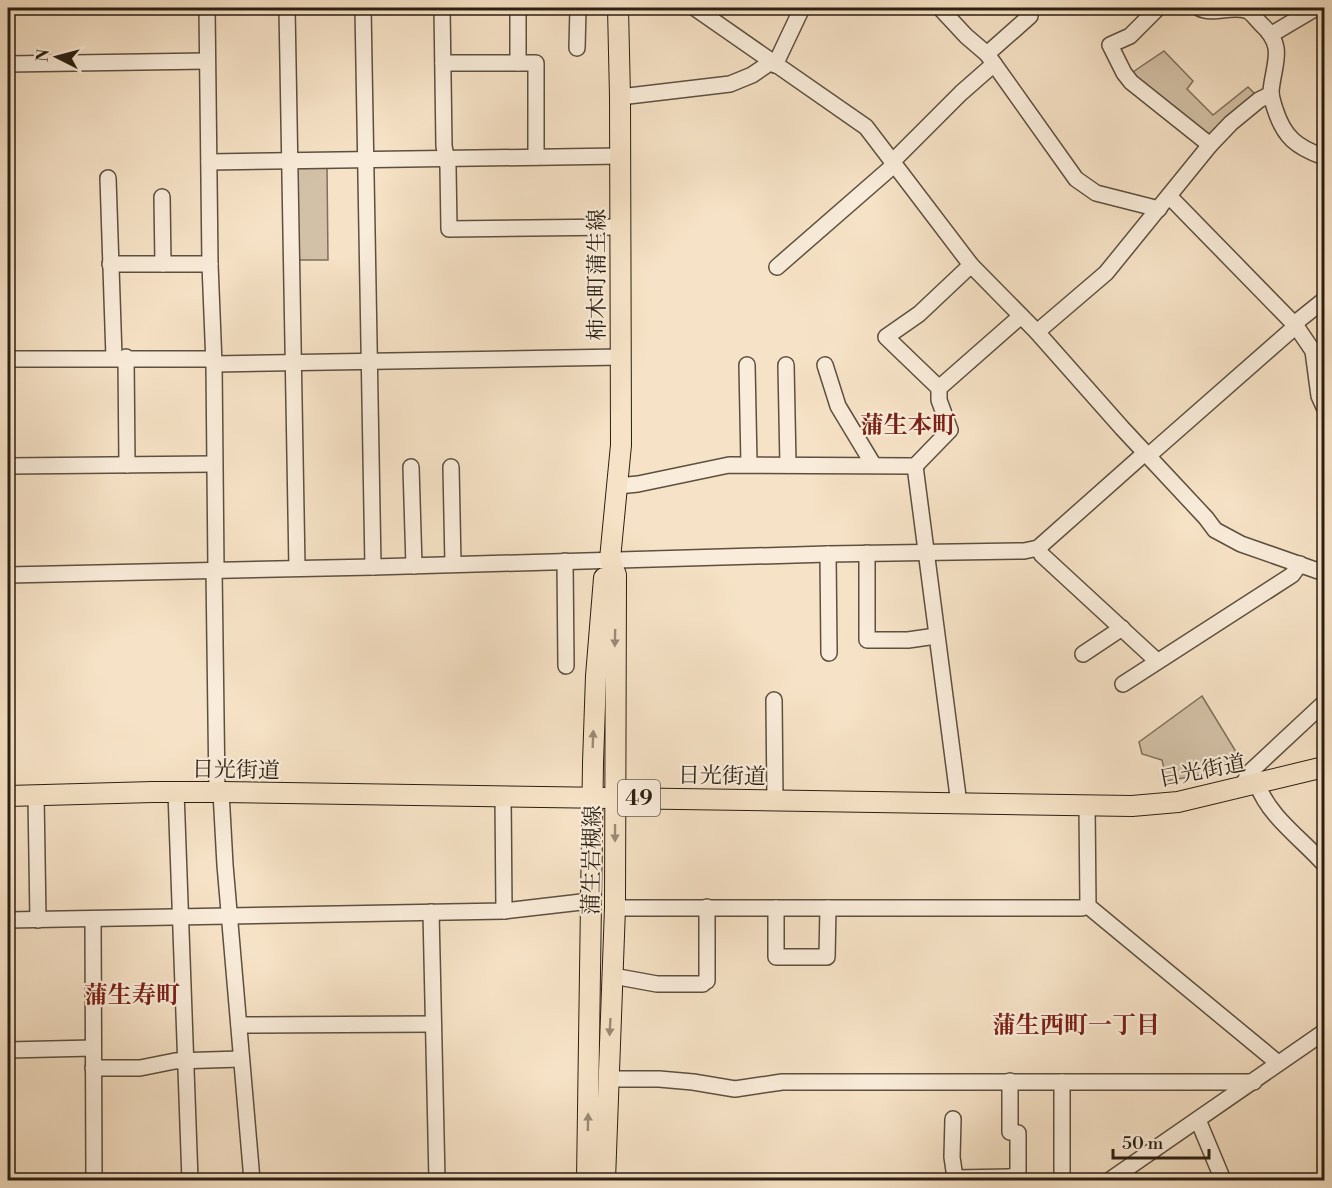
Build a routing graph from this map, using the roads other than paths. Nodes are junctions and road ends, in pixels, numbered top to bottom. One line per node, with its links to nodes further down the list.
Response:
1 (207, 8): 18 (street)
2 (286, 8): 31 (street)
3 (363, 8): 30 (street)
4 (442, 8): 19 (street)
5 (518, 8): 20 (street)
6 (578, 8): 16 (street)
7 (618, 8): 24 (main road, 柿木町蒲生線)
8 (695, 8): 21 (street)
9 (802, 8): 21 (street)
10 (940, 8): 17 (street)
11 (1022, 8): 17 (street)
12 (1158, 8): 25 (street)
13 (1199, 8): 15 (street)
14 (1316, 8): 15 (street)
15 (1272, 34): 23 (street)
16 (577, 48)
17 (991, 59): 33 (street); 37 (street)
18 (207, 61): 22 (street); 32 (street)
19 (443, 63): 20 (street); 29 (street)
20 (518, 63): 27 (street)
21 (773, 63): 24 (street); 33 (street)
22 (8, 64)
23 (1271, 94): 25 (street); 28 (street)
24 (620, 97): 26 (main road, 柿木町蒲生線)
25 (1210, 146): 35 (street)
26 (620, 156): 27 (street); 38 (main road, 柿木町蒲生線)
27 (536, 157): 29 (street)
28 (1324, 157)
29 (446, 158): 30 (street); 38 (street)
30 (366, 159): 31 (street); 51 (street)
31 (290, 161): 32 (street); 53 (street)
32 (209, 162): 41 (street)
33 (893, 163): 42 (street); 43 (street)
34 (108, 178): 39 (street)
35 (1169, 196): 37 (street); 46 (street)
36 (162, 197): 40 (street)
37 (1159, 209): 47 (street)
38 (619, 227): 49 (main road, 柿木町蒲生線)
39 (110, 264): 40 (street); 48 (street)
40 (163, 264): 41 (street)
41 (210, 264): 52 (street)
42 (971, 265): 45 (street); 57 (street)
43 (777, 267)
44 (1324, 300): 46 (street)
45 (1021, 316): 47 (street); 57 (street)
46 (1295, 325): 58 (street); 59 (street)
47 (1037, 332): 59 (street)
48 (120, 357): 50 (street); 52 (street); 63 (street)
49 (620, 357): 51 (street); 69 (main road, 柿木町蒲生線)
50 (8, 359)
51 (369, 360): 53 (street); 79 (street)
52 (214, 361): 53 (street); 60 (street)
53 (294, 364): 80 (street)
54 (747, 365): 61 (street)
55 (786, 365): 64 (street)
56 (825, 365): 62 (street)
57 (939, 388): 67 (street)
58 (1324, 407)
59 (1146, 454): 70 (street); 77 (street)
60 (214, 464): 63 (street); 81 (street)
61 (749, 464): 64 (street); 69 (street)
62 (873, 464): 64 (street); 67 (street)
63 (127, 465): 65 (street)
64 (788, 465)
65 (8, 466)
66 (451, 466): 76 (street)
67 (915, 466): 72 (street)
68 (411, 467): 78 (street)
69 (618, 486): 71 (main road, 柿木町蒲生線)
70 (1038, 548): 72 (street); 84 (street)
71 (610, 550): 74 (street); 75 (street); 100 (main road, 柿木町蒲生線, one-way to 71); 101 (main road, 蒲生岩槻線, one-way to 101)
72 (926, 552): 73 (street); 85 (street)
73 (867, 553): 74 (street); 85 (street)
74 (828, 554): 86 (street)
75 (565, 561): 76 (street); 89 (street)
76 (453, 564): 78 (street)
77 (1300, 564): 82 (street); 88 (street)
78 (414, 566): 79 (street)
79 (373, 567): 80 (street)
80 (297, 568): 81 (street)
81 (215, 570): 83 (street); 96 (street)
82 (1324, 573)
83 (8, 574)
84 (1122, 628): 87 (street); 88 (street)
85 (936, 636): 103 (street)
86 (829, 653)
87 (1083, 654)
88 (1157, 661): 90 (street)
89 (566, 666)
90 (1123, 684)
91 (774, 700): 102 (street)
92 (1324, 703): 94 (street)
93 (1324, 767): 94 (main road, 日光街道 / 49)
94 (1249, 786): 104 (main road, 日光街道 / 49); 105 (street)
95 (176, 792): 96 (main road, 日光街道 / 49); 98 (main road, 日光街道 / 49); 115 (street)
96 (219, 792): 99 (main road, 日光街道 / 49); 114 (street)
97 (8, 796): 98 (main road, 日光街道 / 49)
98 (36, 796): 118 (street)
99 (502, 796): 100 (main road, 日光街道 / 49); 112 (street)
100 (592, 797): 101 (main road, 日光街道 / 49); 106 (main road, 蒲生岩槻線)
101 (615, 798): 102 (main road, 日光街道 / 49); 109 (main road, 蒲生岩槻線, one-way to 109)
102 (776, 800): 103 (main road, 日光街道 / 49)
103 (959, 804): 104 (main road, 日光街道 / 49)
104 (1087, 805): 107 (street)
105 (1324, 864)
106 (590, 901): 112 (street); 141 (main road, 蒲生岩槻線, one-way to 106)
107 (1088, 906): 111 (street); 127 (street)
108 (707, 907): 109 (street); 110 (street); 119 (street)
109 (615, 908): 119 (main road, 蒲生岩槻線)
110 (776, 908): 111 (street); 111 (street)
111 (828, 908)
112 (504, 911): 113 (street)
113 (431, 912): 114 (street); 120 (street)
114 (231, 915): 115 (street); 121 (street)
115 (180, 916): 116 (street); 126 (street)
116 (93, 919): 118 (street); 123 (street)
117 (8, 920): 118 (street)
118 (38, 920)
119 (613, 976): 129 (main road, 蒲生岩槻線, one-way to 129)
120 (433, 1024): 121 (street); 140 (street)
121 (238, 1025): 125 (street)
122 (1324, 1032): 127 (street)
123 (93, 1048): 124 (street); 128 (street)
124 (8, 1050)
125 (242, 1059): 126 (street); 139 (street)
126 (186, 1060): 128 (street); 138 (street)
127 (1278, 1063): 132 (street)
128 (93, 1068): 137 (street)
129 (608, 1079): 130 (street); 142 (main road, 蒲生岩槻線)
130 (1010, 1082): 131 (street); 136 (street)
131 (1062, 1082): 132 (street); 135 (street)
132 (1254, 1082): 134 (street)
133 (953, 1119): 136 (street)
134 (1198, 1120): 143 (street); 144 (street)
135 (1062, 1176)
136 (1011, 1179)
137 (94, 1180)
138 (190, 1180)
139 (252, 1180)
140 (437, 1180)
141 (587, 1180)
142 (605, 1180)
143 (1110, 1180)
144 (1223, 1180)

